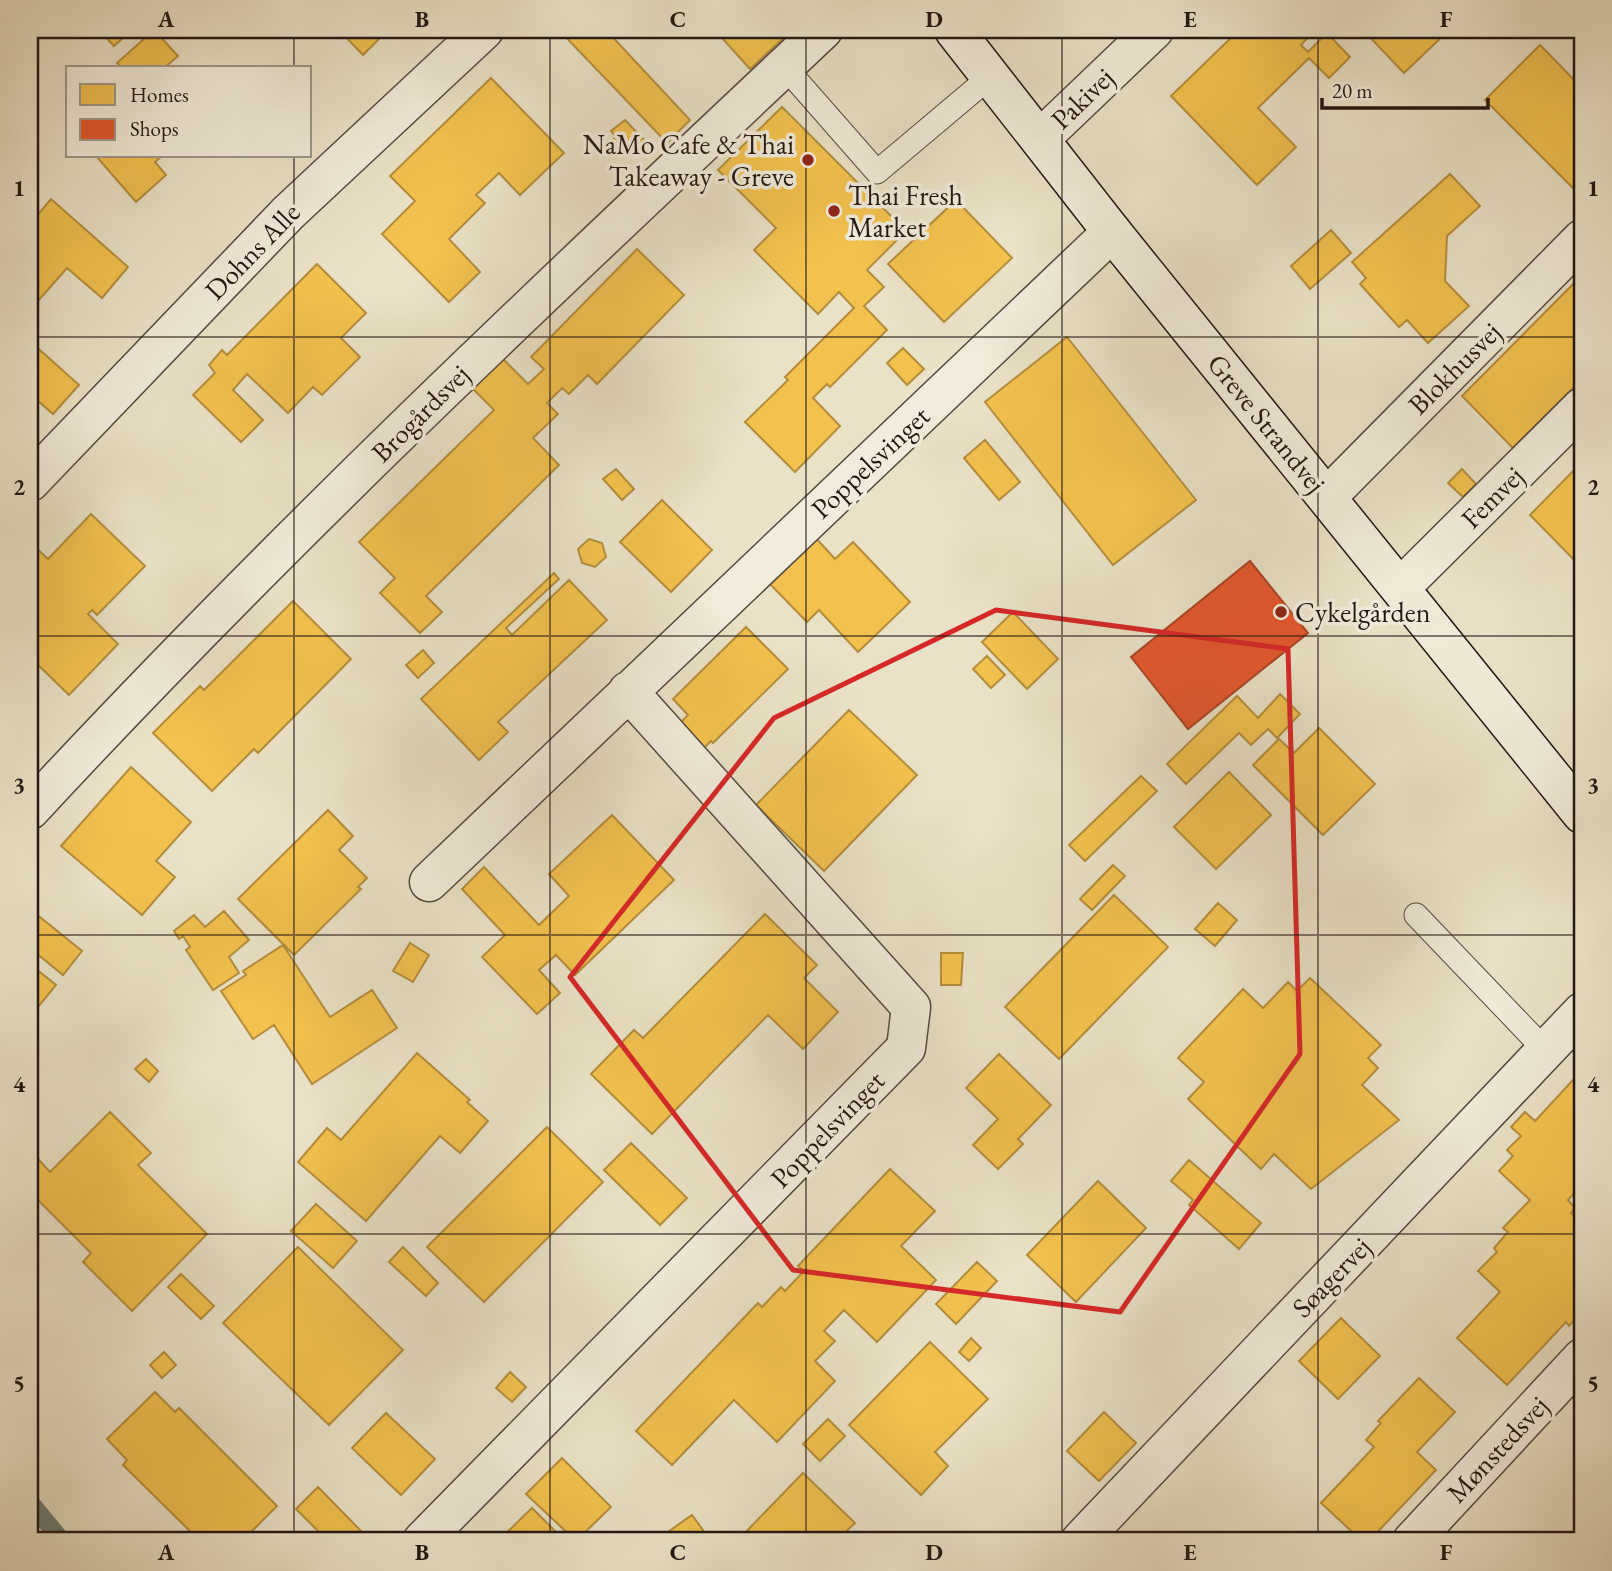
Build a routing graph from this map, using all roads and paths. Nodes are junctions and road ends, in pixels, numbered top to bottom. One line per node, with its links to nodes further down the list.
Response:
1 (484, 30): 11 (street, Dohns Alle)
2 (823, 30): 5 (street, Brogårdsvej)
3 (954, 30): 6 (street, Greve Strandvej)
4 (1154, 30): 7 (street, Pakivej)
5 (784, 66): 6 (lane); 15 (street, Brogårdsvej)
6 (992, 76): 7 (street, Greve Strandvej)
7 (1041, 138): 8 (street, Greve Strandvej)
8 (1112, 232): 12 (street, Greve Strandvej); 14 (street, Poppelsvinget)
9 (1582, 239): 12 (street, Blokhusvej)
10 (1582, 407): 13 (street, Femvej)
11 (30, 482)
12 (1327, 497): 13 (street, Greve Strandvej)
13 (1401, 587): 16 (street, Greve Strandvej)
14 (628, 691): 17 (street, Poppelsvinget); 22 (street, Poppelsvinget)
15 (30, 810)
16 (1582, 814)
17 (429, 882)
18 (1416, 915): 20 (lane)
19 (1582, 1012): 20 (street, Søagervej)
20 (1546, 1051): 23 (street, Søagervej)
21 (1582, 1357): 24 (street, Mønstedsvej)
22 (422, 1541)
23 (1080, 1541)
24 (1412, 1541)

